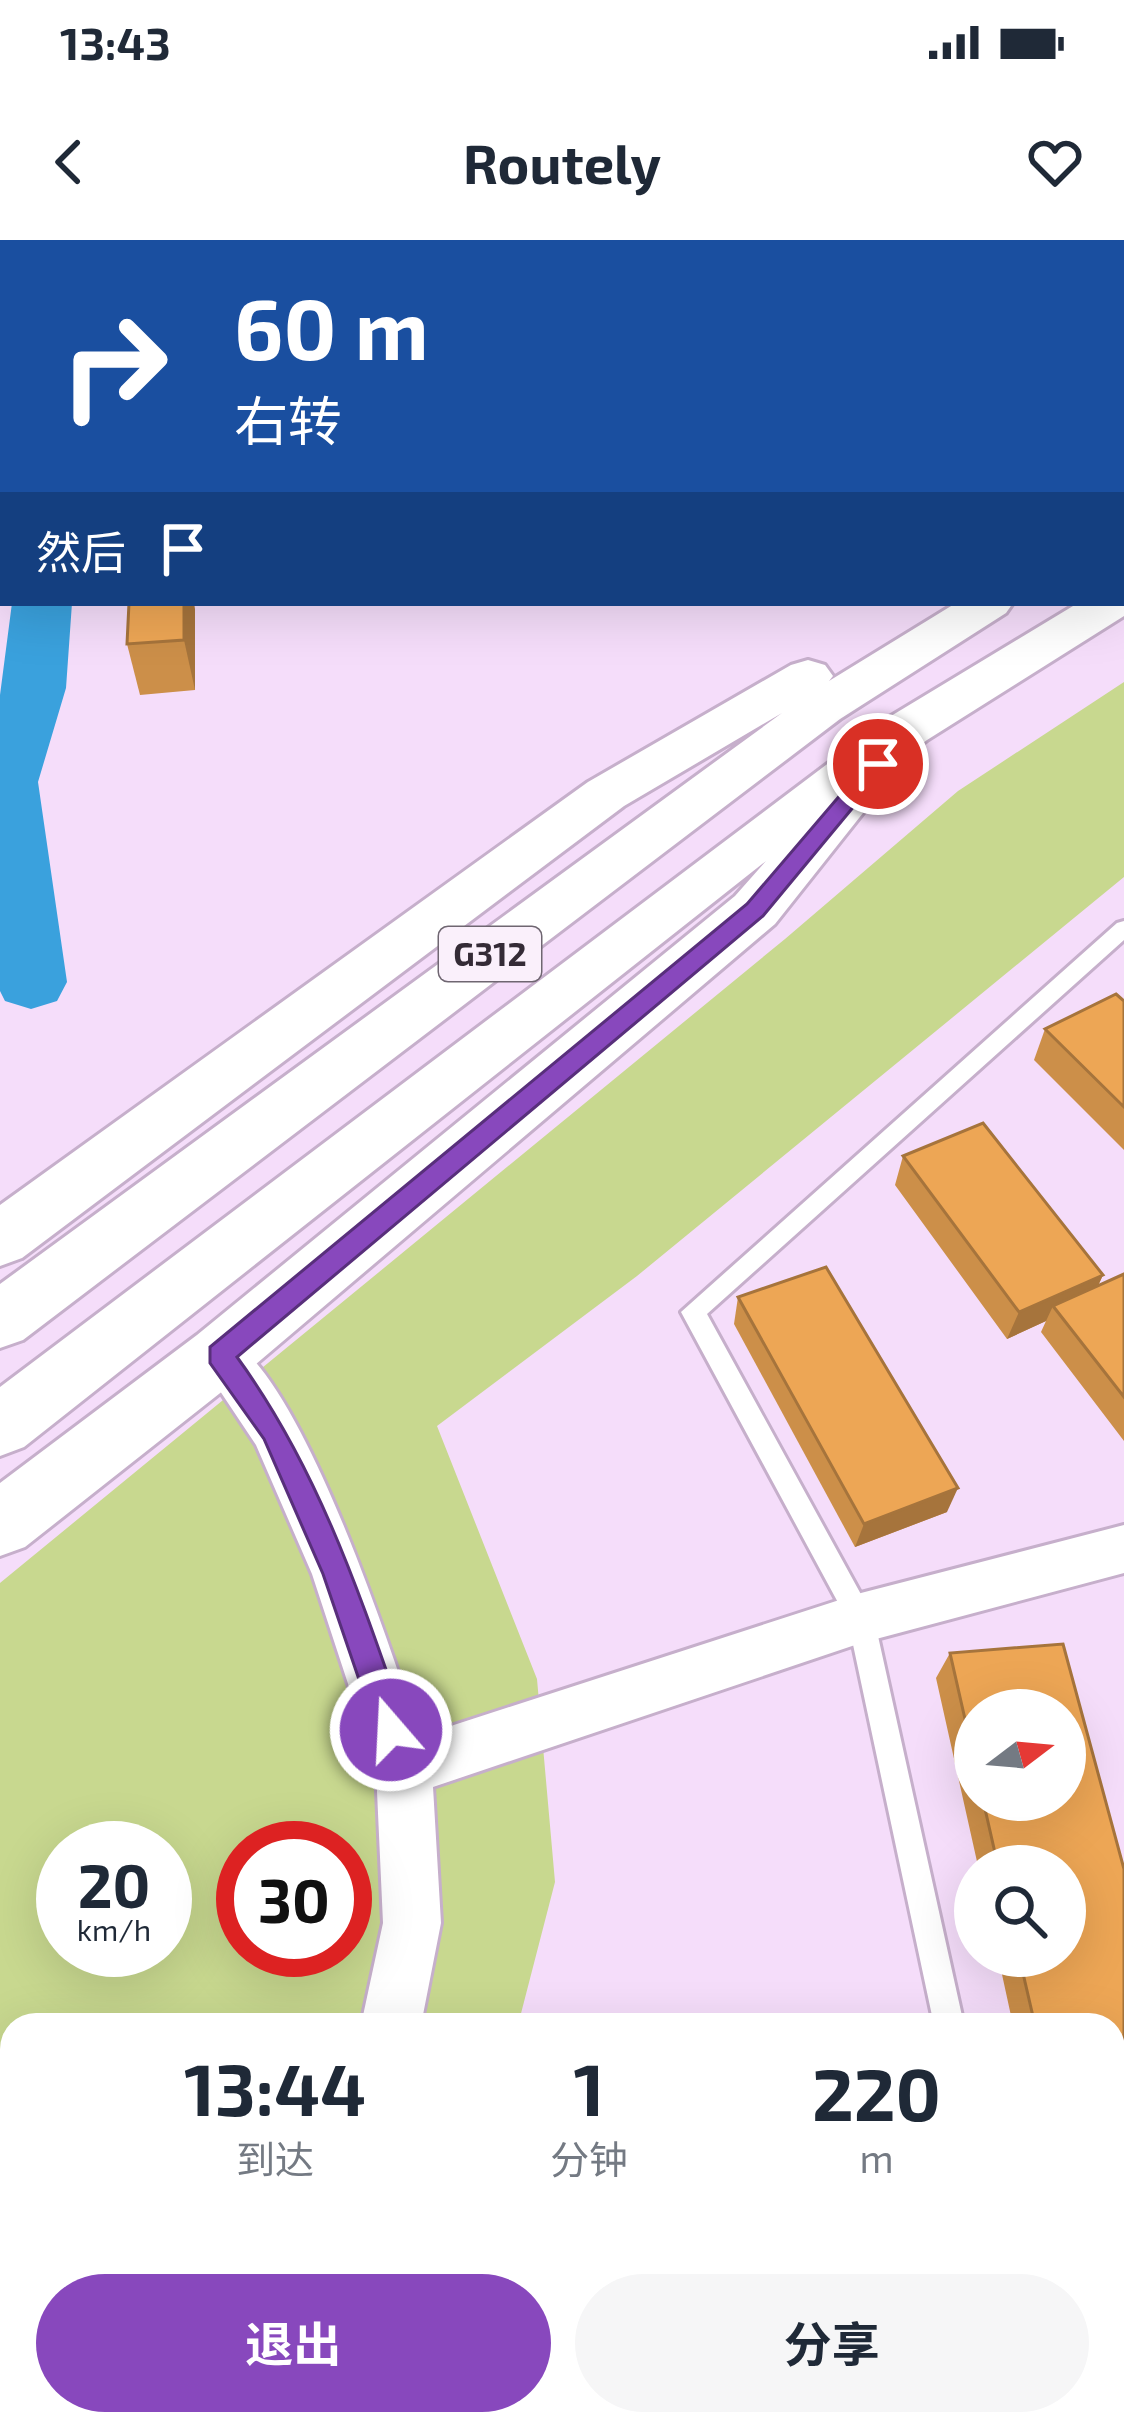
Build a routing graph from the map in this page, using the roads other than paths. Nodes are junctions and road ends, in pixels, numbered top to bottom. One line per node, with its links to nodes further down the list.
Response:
1 (969, 606): 6 (highway)
2 (984, 606): 7 (highway, G312)
3 (1107, 606): 4 (highway, G312)
4 (909, 728): 8 (highway); 9 (highway, G312)
5 (1124, 928): 12 (lane)
6 (0, 1240)
7 (0, 1320)
8 (220, 1355): 10 (highway); 13 (street)
9 (0, 1426)
10 (0, 1524)
11 (1124, 1549): 12 (street)
12 (861, 1618): 13 (street); 15 (lane)
13 (404, 1768): 14 (street)
14 (393, 2013)
15 (946, 2013)

